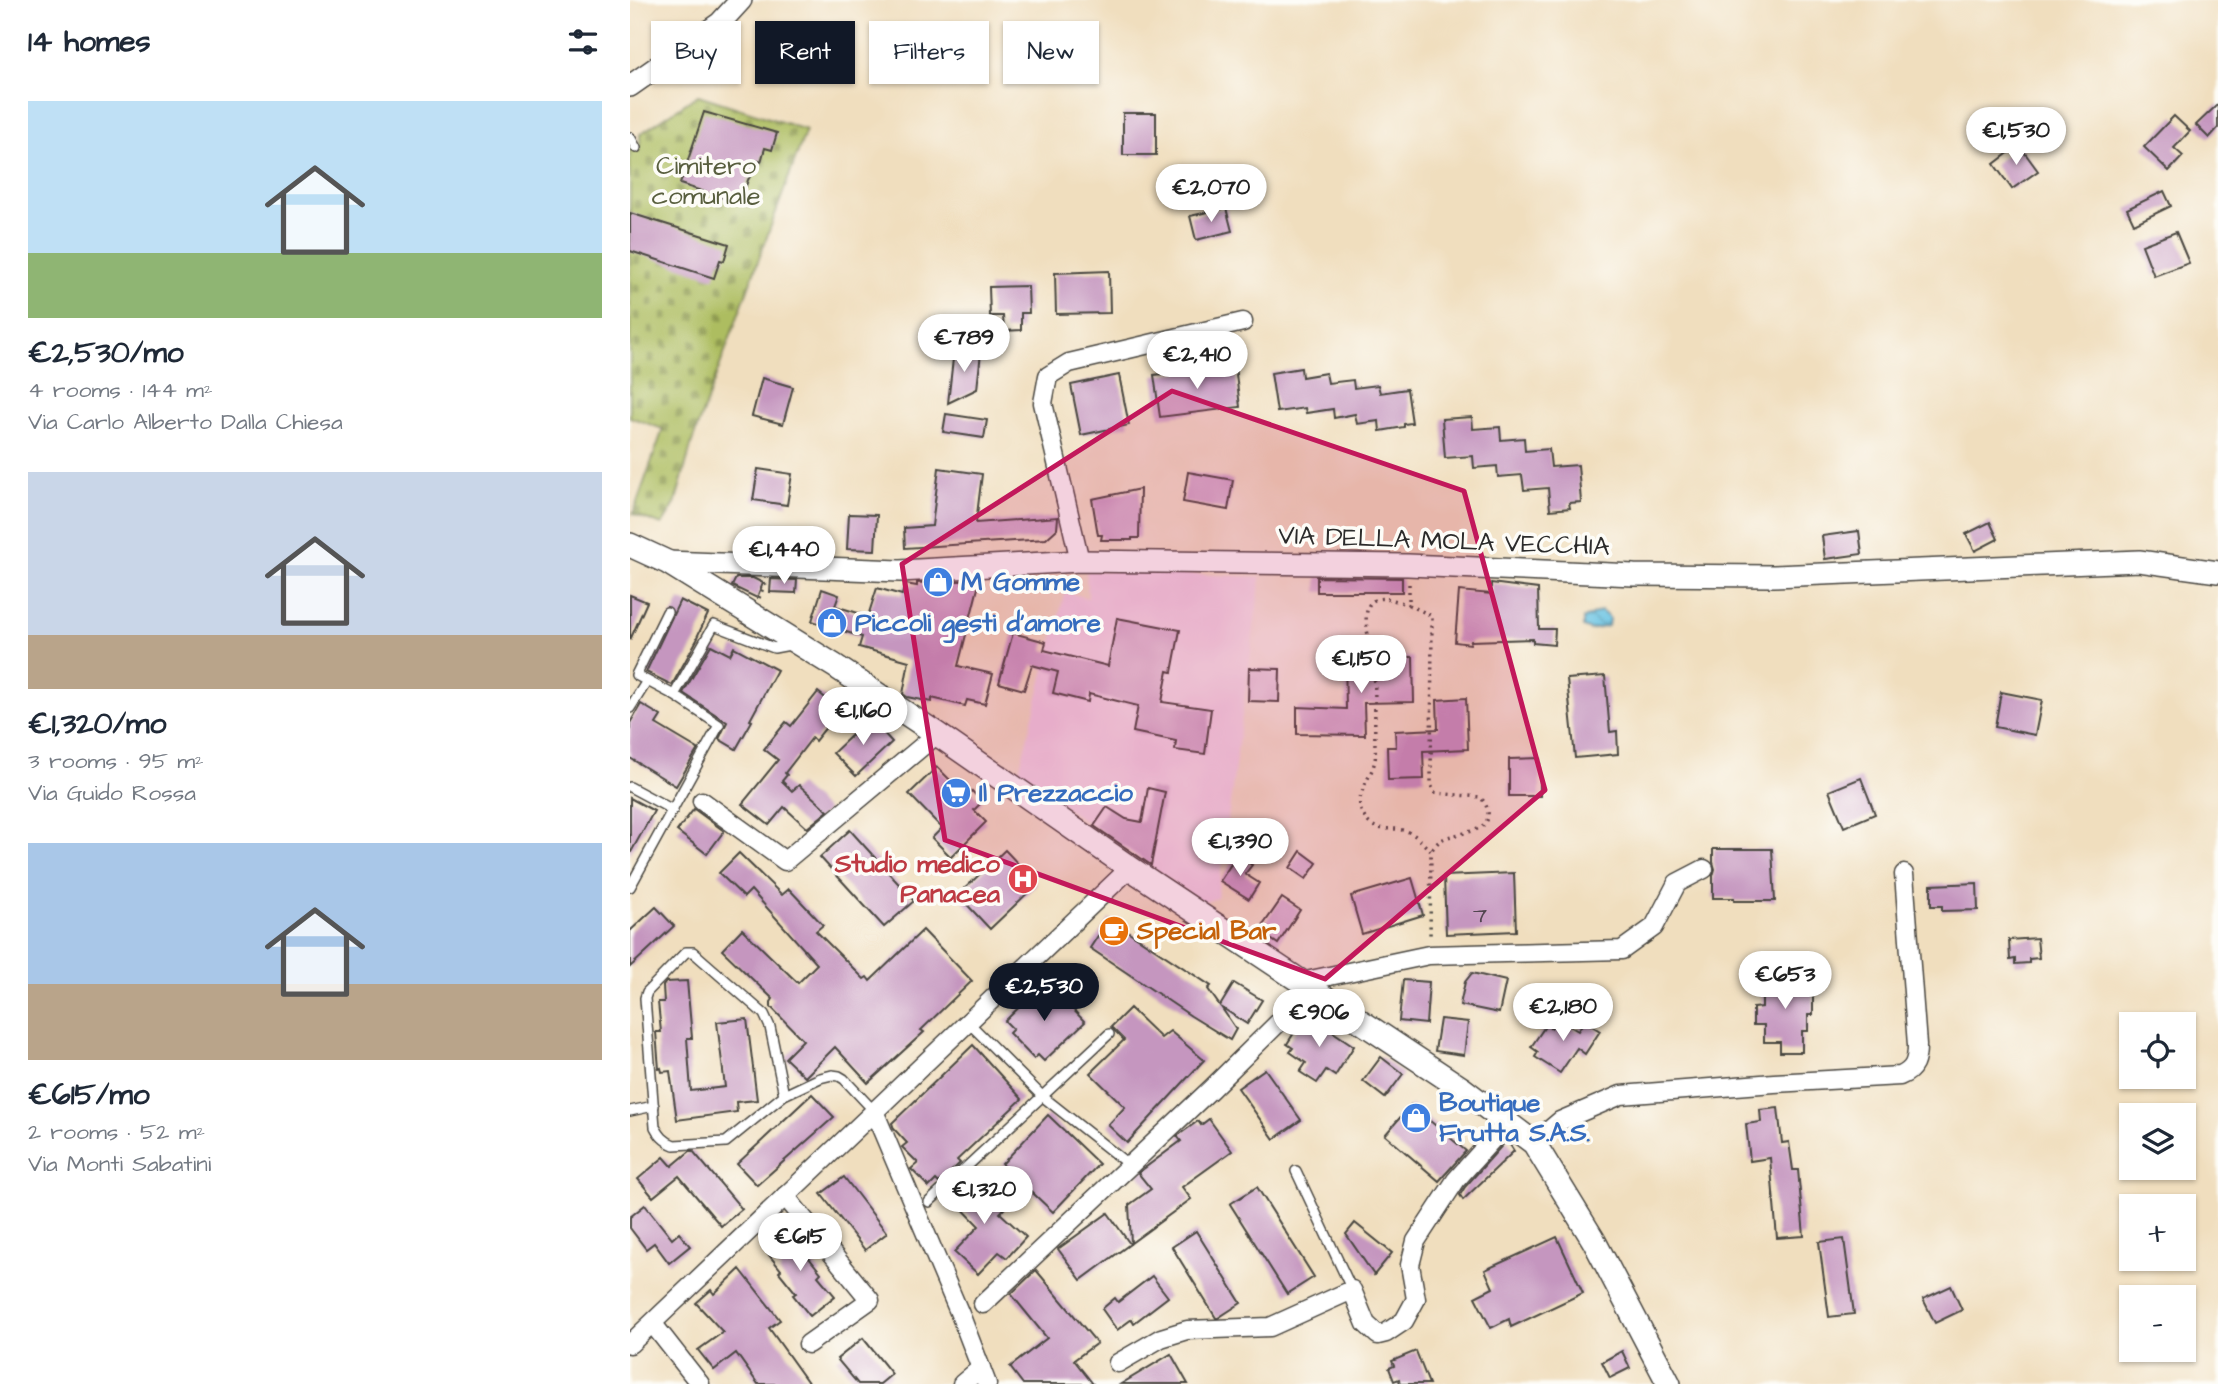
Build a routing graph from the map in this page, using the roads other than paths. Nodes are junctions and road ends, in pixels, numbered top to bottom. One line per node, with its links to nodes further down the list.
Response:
1 (741, 0): 2 (street)
2 (630, 86)
3 (630, 136): 4 (lane)
4 (636, 148)
5 (1243, 322): 7 (street)
6 (630, 545): 8 (main road)
7 (1080, 561): 8 (street, VIA DELLA MOLA VECCHIA); 9 (street, VIA DELLA MOLA VECCHIA)
8 (667, 562): 11 (main road)
9 (2218, 572)
10 (667, 612): 12 (lane)
11 (799, 643): 13 (lane); 15 (main road)
12 (646, 681): 13 (lane); 14 (lane)
13 (674, 695): 18 (lane)
14 (630, 708)
15 (937, 734): 17 (street); 19 (main road)
16 (630, 787): 18 (lane)
17 (702, 801)
18 (673, 810): 22 (lane)
19 (1130, 868): 23 (main road); 24 (street)
20 (1704, 869): 23 (street)
21 (1904, 874): 32 (street)
22 (630, 887)
23 (1305, 985): 31 (main road); 33 (street)
24 (968, 1021): 27 (lane); 30 (street)
25 (1110, 1034): 27 (lane)
26 (784, 1095): 28 (lane); 28 (lane); 30 (lane)
27 (1042, 1096): 33 (lane); 36 (lane)
28 (654, 1107): 29 (lane)
29 (630, 1111)
30 (874, 1111): 35 (street); 43 (street)
31 (1507, 1123): 32 (main road); 37 (street)
32 (1534, 1143): 46 (main road)
33 (1129, 1165): 38 (street)
34 (1296, 1171): 37 (lane)
35 (785, 1196): 39 (street); 41 (street)
36 (929, 1202)
37 (1352, 1290): 42 (street)
38 (983, 1304)
39 (653, 1324): 40 (street); 44 (street)
40 (630, 1344)
41 (808, 1344)
42 (1118, 1363)
43 (984, 1376): 45 (street)
44 (700, 1384)
45 (961, 1384)
46 (1668, 1384)

